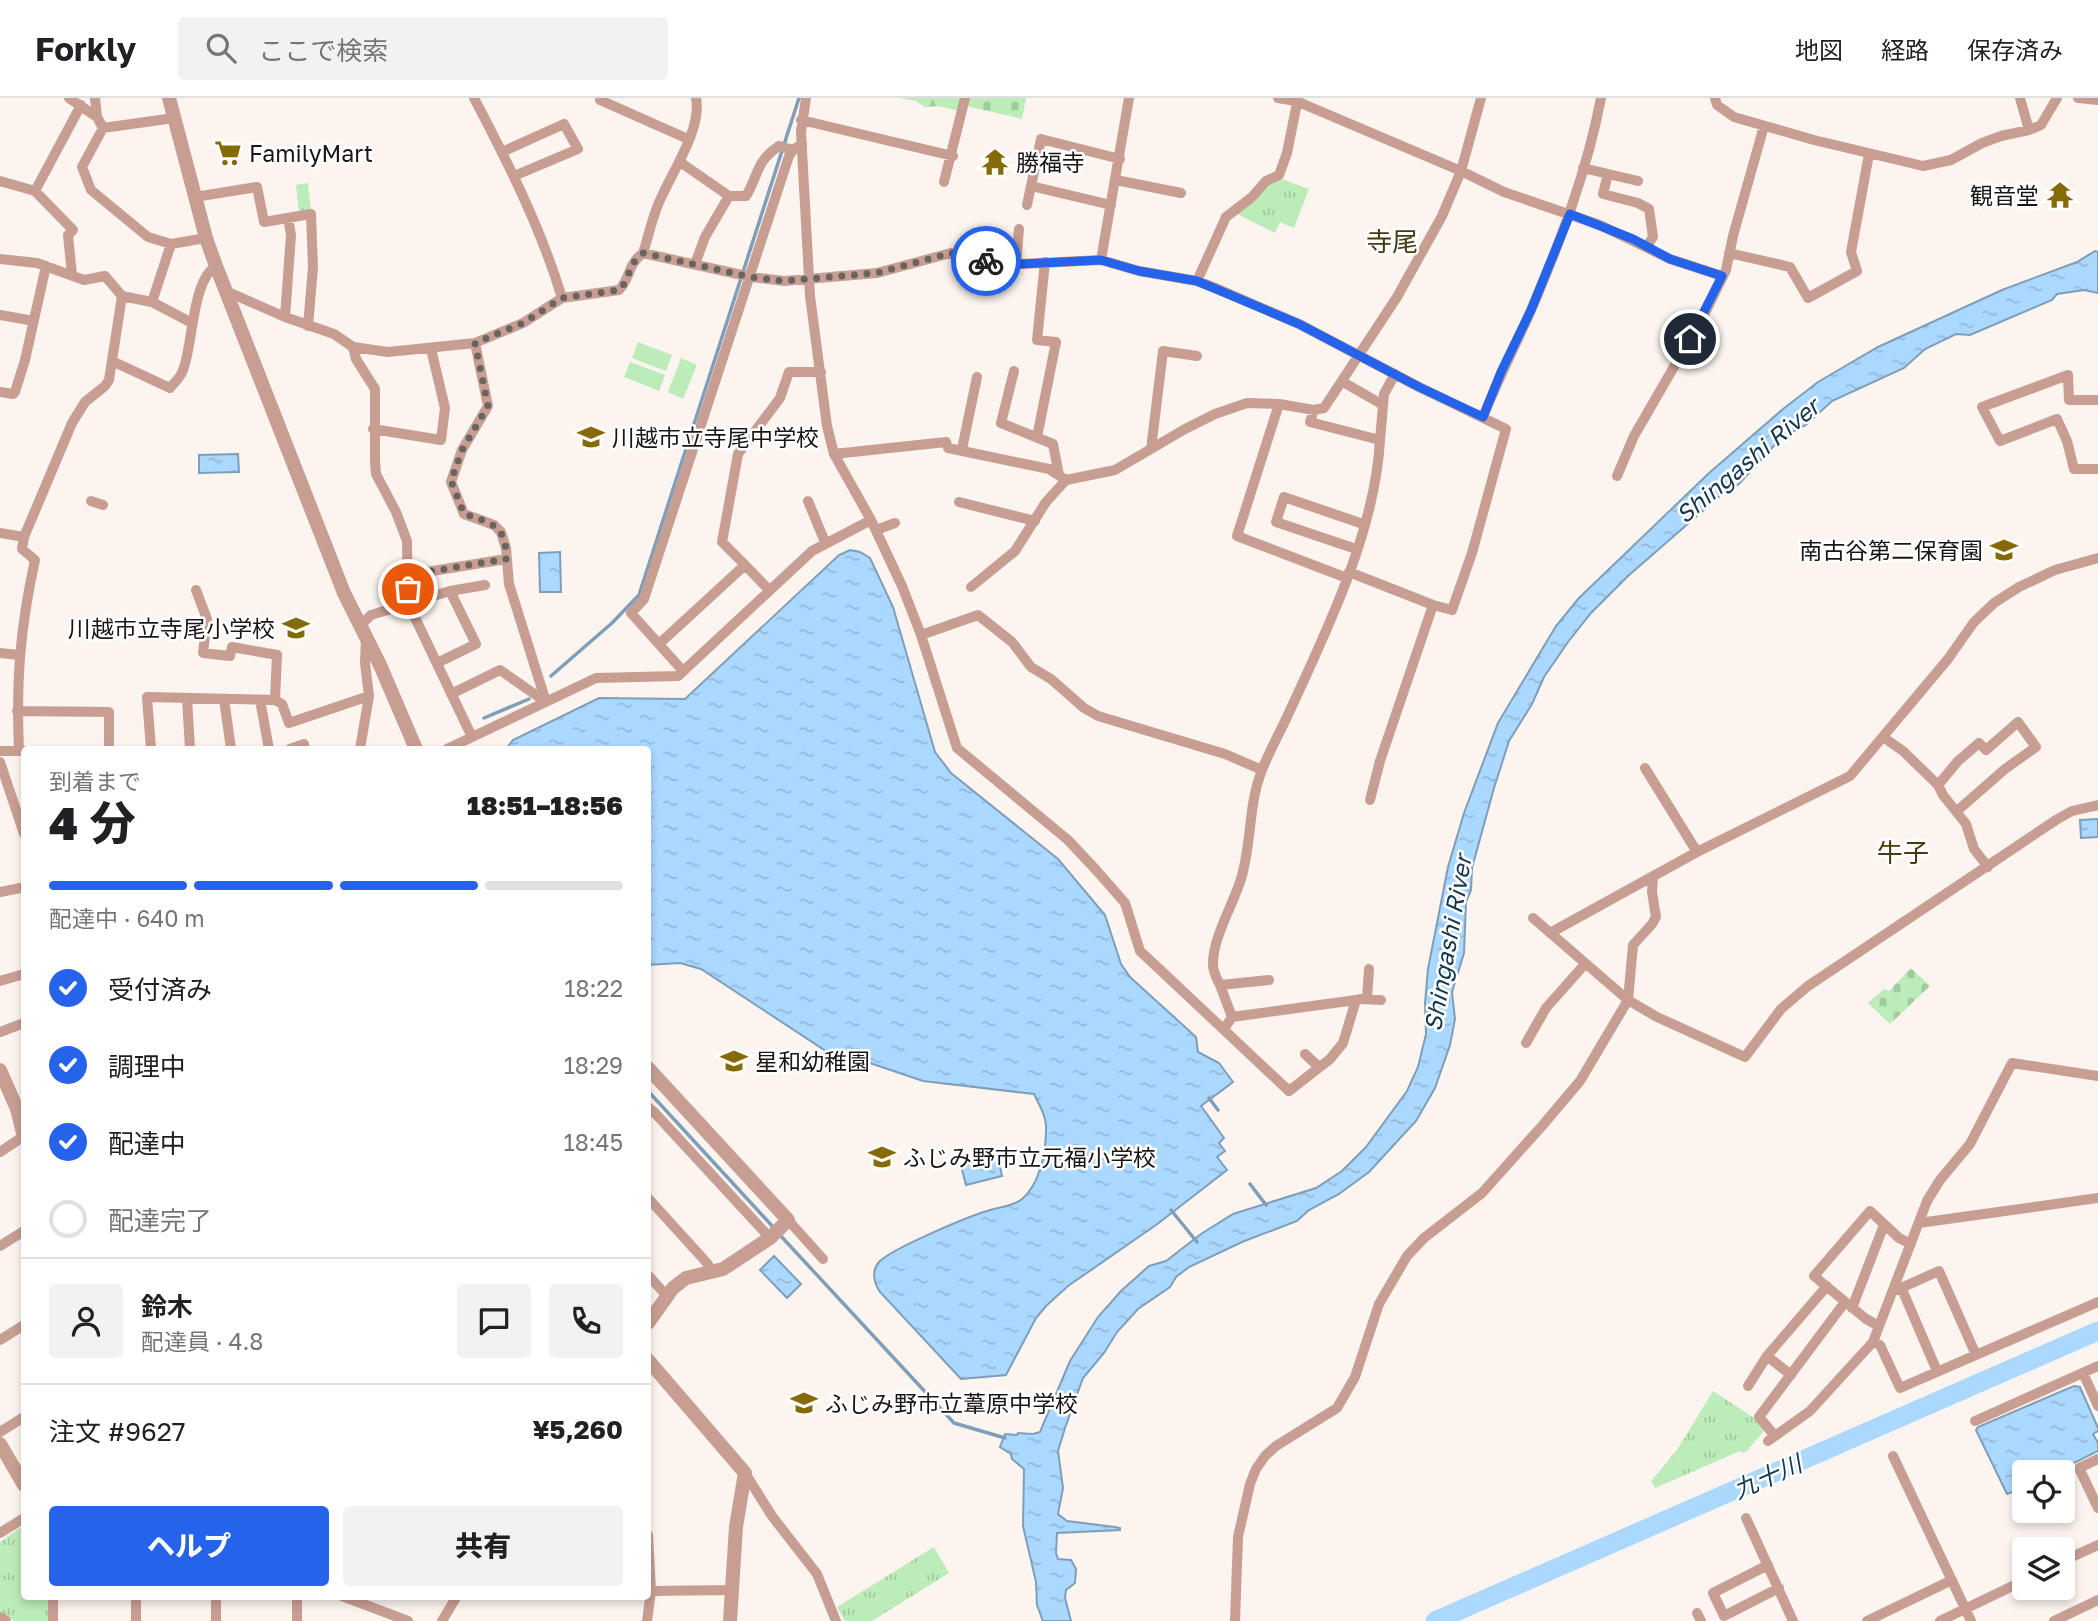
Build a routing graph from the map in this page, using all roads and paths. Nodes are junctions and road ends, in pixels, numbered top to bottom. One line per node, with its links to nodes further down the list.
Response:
1 (69, 98): 19 (street)
2 (95, 98): 20 (street)
3 (169, 98): 21 (street)
4 (474, 98): 28 (street)
5 (695, 98): 26 (street)
6 (806, 98): 22 (street)
7 (965, 98): 30 (street)
8 (1129, 98): 31 (street)
9 (1278, 98): 17 (street)
10 (1481, 98): 34 (street)
11 (1601, 98): 33 (street)
12 (1715, 98): 23 (street)
13 (2020, 98): 25 (street)
14 (2057, 98): 25 (street)
15 (2078, 98): 18 (street)
16 (600, 100): 26 (street)
17 (1297, 100): 34 (street); 67 (street)
18 (2098, 100)
19 (81, 105): 20 (street); 42 (street)
20 (97, 117): 24 (street)
21 (174, 118): 24 (street); 45 (street)
22 (802, 120): 27 (street); 30 (street)
23 (1764, 125): 29 (street); 55 (street)
24 (103, 128): 52 (street)
25 (2029, 130): 29 (street)
26 (688, 139): 32 (street)
27 (797, 147): 44 (street); 65 (street); 66 (street)
28 (502, 152): 36 (street); 36 (street)
29 (1869, 154): 55 (street)
30 (953, 156): 40 (street)
31 (1120, 159): 37 (street); 41 (street)
32 (680, 162): 44 (street); 54 (street)
33 (1583, 168): 35 (street); 48 (street)
34 (1461, 171): 48 (street); 80 (street)
35 (1608, 174): 39 (street); 53 (street)
36 (514, 176): 70 (street)
37 (1116, 180): 43 (street); 47 (street)
38 (0, 181): 42 (street)
39 (1638, 181)
40 (944, 182)
41 (1031, 186): 46 (street); 47 (street)
42 (35, 191): 63 (street)
43 (1181, 193)
44 (729, 196): 59 (street)
45 (195, 197): 49 (street); 51 (street)
46 (1027, 205)
47 (1111, 205): 57 (street)
48 (1570, 214): 53 (street); 93 (street)
49 (288, 218): 73 (street); 76 (street)
50 (1019, 229): 60 (street)
51 (206, 238): 52 (street); 62 (street)
52 (172, 244): 71 (street)
53 (1646, 247): 64 (street)
54 (643, 253): 59 (street); 70 (street)
55 (1729, 253): 64 (street)
56 (0, 259): 61 (street)
57 (1101, 260): 58 (street); 67 (street)
58 (1045, 262): 60 (street); 95 (street)
59 (695, 264): 65 (street)
60 (1016, 264): 66 (street)
61 (46, 266): 63 (street); 74 (street)
62 (216, 266): 68 (street); 75 (street)
63 (72, 275): 69 (street)
64 (1722, 276): 101 (street)
65 (751, 277): 66 (street); 129 (street)
66 (809, 279): 84 (street)
67 (1197, 281): 80 (street)
68 (228, 292): 73 (street); 127 (street)
69 (122, 296): 71 (street); 82 (street)
70 (562, 298): 77 (street)
71 (152, 302): 75 (street)
72 (0, 315): 74 (street)
73 (285, 317): 76 (street)
74 (34, 321): 88 (street)
75 (192, 323): 82 (street)
76 (308, 326): 78 (street)
77 (475, 343): 79 (street); 116 (street)
78 (353, 346): 79 (street); 94 (street)
79 (431, 349): 94 (street)
80 (1360, 355): 85 (street); 87 (street)
81 (1197, 356): 98 (street)
82 (112, 360): 112 (street)
83 (1014, 371): 95 (street)
84 (821, 372): 99 (street); 117 (street)
85 (1395, 374): 91 (street); 93 (street)
86 (977, 377): 97 (street)
87 (1343, 382): 91 (street); 92 (street)
88 (0, 392)
89 (2098, 400): 100 (street)
90 (1279, 404): 92 (street); 98 (street); 119 (street)
91 (1383, 405): 96 (street)
92 (1314, 410): 96 (street)
93 (1483, 417): 126 (street)
94 (373, 429): 118 (street)
95 (1037, 438): 102 (street)
96 (1380, 440): 109 (street)
97 (962, 449): 99 (street); 102 (street)
98 (1151, 449): 102 (street)
99 (834, 454): 110 (street)
100 (2098, 469)
101 (1617, 476)
102 (1062, 477): 107 (street)
103 (91, 501): 106 (street)
104 (808, 501): 113 (street)
105 (959, 502): 107 (street)
106 (103, 505)
107 (1035, 521): 121 (street)
108 (895, 523): 110 (street)
109 (1363, 524): 114 (street); 114 (street)
110 (874, 525): 113 (street); 128 (street)
111 (0, 533): 112 (street)
112 (24, 537): 131 (street)
113 (825, 542): 123 (street)
114 (1356, 550): 119 (street)
115 (2098, 558): 143 (street)
116 (506, 559): 118 (street); 140 (street)
117 (745, 565): 123 (street); 129 (street)
118 (408, 575): 125 (street)
119 (1348, 575): 126 (street); 157 (street)
120 (485, 585): 124 (street)
121 (971, 587)
122 (196, 590): 139 (street)
123 (769, 590): 133 (street)
124 (450, 591): 125 (street); 132 (street)
125 (408, 603): 127 (street); 132 (street)
126 (1433, 605): 161 (street)
127 (363, 632): 135 (street); 151 (street)
128 (921, 635): 157 (street); 183 (street)
129 (659, 644): 133 (street)
130 (0, 653): 131 (street)
131 (19, 655): 141 (street)
132 (436, 663): 134 (street)
133 (683, 671): 140 (street)
134 (452, 694): 140 (street); 142 (street)
135 (369, 696): 139 (street); 150 (street)
136 (187, 698): 137 (street); 146 (street); 147 (street)
137 (224, 699): 138 (street); 148 (street)
138 (260, 700): 139 (street); 149 (street)
139 (275, 700)
140 (546, 702): 142 (street)
141 (18, 711): 144 (street); 145 (street)
142 (472, 737): 152 (street)
143 (1883, 737): 158 (street); 165 (street)
144 (22, 746)
145 (109, 746)
146 (151, 746)
147 (190, 746)
148 (230, 746)
149 (268, 746)
150 (361, 746)
151 (415, 746)
152 (453, 746)
153 (21, 750): 154 (street)
154 (0, 751)
155 (0, 762): 159 (street)
156 (1644, 768): 165 (street)
157 (1262, 770): 177 (street)
158 (1938, 785): 163 (street); 163 (street)
159 (10, 793): 160 (street); 164 (street)
160 (21, 794)
161 (1370, 800)
162 (2098, 805): 166 (street)
163 (1957, 811): 166 (street)
164 (21, 825)
165 (1697, 852): 167 (street)
166 (1988, 867): 180 (street)
167 (1653, 876): 171 (street); 180 (street)
168 (20, 888): 169 (street)
169 (0, 892)
170 (1533, 918): 171 (street)
171 (1550, 933): 172 (street)
172 (1585, 964): 180 (street); 185 (street)
173 (1369, 970): 178 (street)
174 (21, 975): 176 (street)
175 (1269, 980): 177 (street)
176 (0, 981)
177 (1220, 985): 181 (street)
178 (1361, 999): 179 (street); 181 (street); 187 (street)
179 (1381, 1000)
180 (1628, 1000): 266 (street)
181 (1232, 1017): 183 (street)
182 (21, 1024): 184 (street)
183 (1224, 1029): 187 (street)
184 (0, 1032)
185 (1526, 1043)
186 (1305, 1054): 187 (street)
187 (1319, 1067)
188 (0, 1070): 192 (street)
189 (651, 1071): 197 (street)
190 (2098, 1076): 198 (street)
191 (651, 1110): 201 (street)
192 (21, 1125)
193 (21, 1139): 194 (street)
194 (0, 1152)
195 (2098, 1198): 198 (street)
196 (651, 1201): 205 (street)
197 (788, 1220): 201 (street); 204 (street)
198 (1919, 1223): 202 (street)
199 (1884, 1225): 202 (street); 207 (street); 211 (street)
200 (21, 1233): 203 (street)
201 (770, 1238): 205 (street)
202 (1911, 1244): 208 (street)
203 (0, 1246)
204 (823, 1259)
205 (712, 1272): 209 (street)
206 (651, 1278): 209 (street)
207 (1827, 1286): 211 (street); 218 (street)
208 (1896, 1289): 213 (street); 217 (street); 221 (street)
209 (667, 1296): 212 (street)
210 (2098, 1302): 217 (street)
211 (1849, 1305): 213 (street); 223 (street)
212 (652, 1309)
213 (1879, 1326): 216 (street)
214 (21, 1327): 215 (street)
215 (0, 1340)
216 (1873, 1342): 221 (street); 223 (street)
217 (1976, 1354): 221 (street)
218 (1767, 1356): 223 (street); 224 (street)
219 (651, 1363): 232 (street)
220 (2098, 1366): 222 (street)
221 (1937, 1371)
222 (2082, 1373): 225 (street); 227 (street)
223 (1791, 1375)
224 (1748, 1386)
225 (2098, 1406)
226 (21, 1419): 228 (street)
227 (1975, 1421)
228 (0, 1432)
229 (0, 1444): 233 (street)
230 (1893, 1455): 241 (street)
231 (2098, 1459): 234 (street)
232 (745, 1472): 244 (street); 265 (street)
233 (21, 1480)
234 (2098, 1508)
235 (1746, 1518): 240 (street)
236 (21, 1520): 237 (street)
237 (0, 1533)
238 (2098, 1545): 239 (street)
239 (2075, 1556)
240 (1768, 1565): 243 (street); 243 (street)
241 (1952, 1580): 254 (street); 268 (street)
242 (2012, 1586): 254 (street)
243 (1779, 1588): 267 (street)
244 (733, 1590): 245 (street); 264 (street)
245 (651, 1591)
246 (53, 1600): 257 (street)
247 (136, 1600): 258 (street)
248 (216, 1600): 259 (street)
249 (297, 1600): 260 (street)
250 (353, 1600): 261 (street)
251 (455, 1600): 262 (street)
252 (650, 1600): 263 (street)
253 (2098, 1600): 271 (street)
254 (1965, 1609): 269 (street); 270 (street)
255 (0, 1617): 256 (street)
256 (6, 1621)
257 (52, 1621)
258 (136, 1621)
259 (216, 1621)
260 (298, 1621)
261 (408, 1621)
262 (442, 1621)
263 (647, 1621)
264 (730, 1621)
265 (836, 1621)
266 (1235, 1621)
267 (1793, 1621)
268 (1867, 1621)
269 (1940, 1621)
270 (1971, 1621)
271 (2053, 1621)

